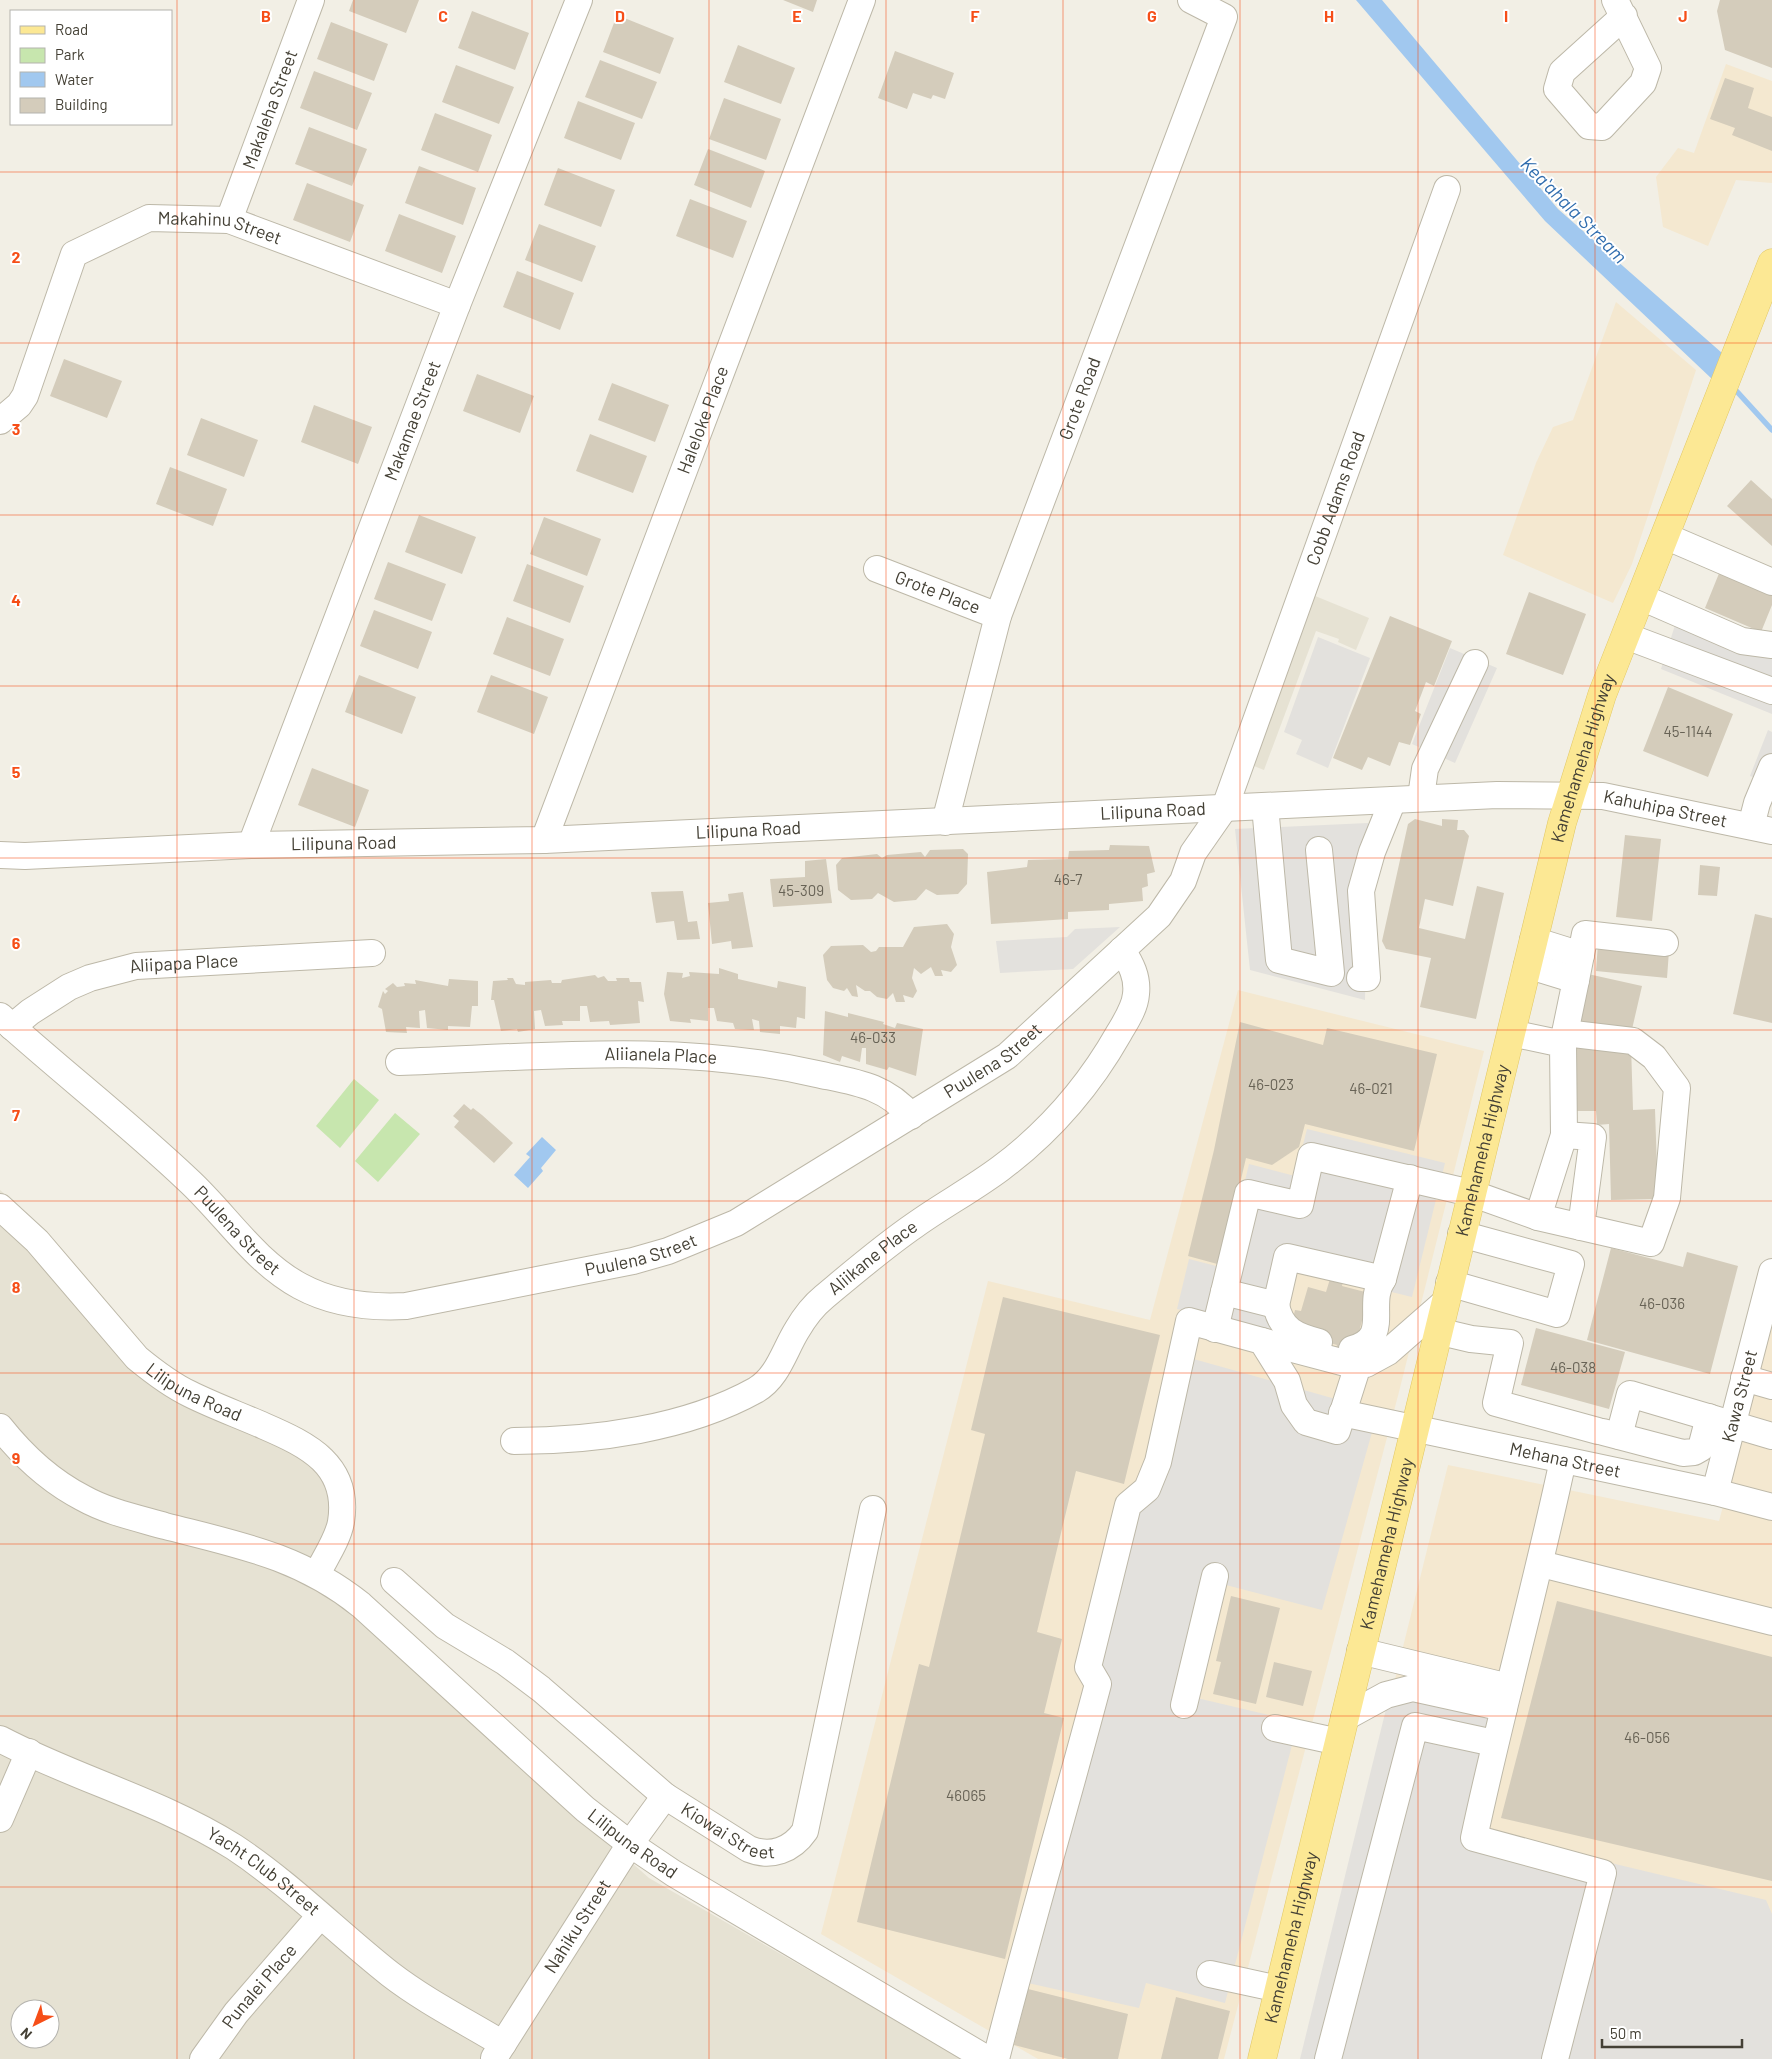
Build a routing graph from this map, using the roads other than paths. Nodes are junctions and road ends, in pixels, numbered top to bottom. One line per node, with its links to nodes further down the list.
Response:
1 (311, 0): 6 (street, Makaleha Street)
2 (579, 0): 9 (street, Makamae Street)
3 (862, 0): 30 (street, Haleloke Place)
4 (1191, 0): 15 (street, Grote Road)
5 (1447, 189): 26 (street, Cobb Adams Road)
6 (229, 220): 9 (street, Makahinu Street); 10 (street, Makahinu Street)
7 (1772, 263): 8 (main road, Kamehameha Highway)
8 (1766, 299): 11 (main road, Kamehameha Highway)
9 (457, 305): 31 (street, Makamae Street)
10 (0, 420)
11 (1665, 536): 13 (street); 14 (main road, Kamehameha Highway)
12 (878, 569): 15 (street, Grote Place)
13 (1772, 582)
14 (1641, 597): 16 (main road, Kamehameha Highway); 17 (street)
15 (998, 616): 27 (street, Grote Road)
16 (1626, 636): 19 (street); 23 (main road, Kamehameha Highway)
17 (1772, 646)
18 (1475, 663): 22 (street)
19 (1772, 691)
20 (1765, 764): 28 (street)
21 (1497, 795): 22 (street, Lilipuna Road); 23 (street, Kahuhipa Street)
22 (1421, 797): 24 (street, Lilipuna Road)
23 (1570, 797): 28 (street, Kahuhipa Street); 37 (main road, Kamehameha Highway)
24 (1392, 800): 25 (street, Lilipuna Road); 29 (street)
25 (1265, 806): 26 (street, Lilipuna Road); 32 (street)
26 (1225, 807): 27 (street, Lilipuna Road); 36 (street, Puulena Street)
27 (945, 822): 30 (street, Lilipuna Road)
28 (1761, 828)
29 (1377, 839): 33 (street); 40 (street)
30 (544, 840): 31 (street, Lilipuna Road)
31 (251, 845): 34 (street, Lilipuna Road)
32 (1319, 850)
33 (1350, 851)
34 (0, 855)
35 (1664, 943): 39 (street)
36 (1122, 950): 45 (street, Puulena Street); 70 (street, Aliikane Place)
37 (1530, 952): 39 (street); 42 (main road, Kamehameha Highway)
38 (372, 953): 41 (street, Aliipapa Place)
39 (1579, 968): 43 (street)
40 (1360, 978)
41 (6, 1021): 45 (street, Puulena Street)
42 (1510, 1033): 43 (street); 48 (main road, Kamehameha Highway)
43 (1564, 1038): 46 (street); 51 (street)
44 (399, 1062): 45 (street, Aliianela Place)
45 (911, 1116)
46 (1564, 1135): 50 (street); 51 (street)
47 (1410, 1178): 48 (street); 54 (street); 55 (street)
48 (1471, 1193): 50 (street); 52 (main road, Kamehameha Highway)
49 (0, 1206): 77 (street, Lilipuna Road)
50 (1538, 1217): 51 (street)
51 (1581, 1227)
52 (1461, 1234): 56 (main road, Kamehameha Highway); 56 (street)
53 (1772, 1272): 62 (street, Kawa Street)
54 (1383, 1280): 57 (street); 61 (street)
55 (1224, 1292): 57 (street); 58 (street)
56 (1447, 1293): 59 (main road, Kamehameha Highway); 61 (street)
57 (1276, 1305): 61 (street)
58 (1215, 1329): 60 (street); 98 (street)
59 (1437, 1331): 67 (main road, Kamehameha Highway); 68 (street)
60 (1262, 1341): 61 (street); 64 (street)
61 (1349, 1353): 64 (street)
62 (1744, 1378): 63 (street); 65 (street, Kawa Street)
63 (1772, 1386)
64 (1342, 1414): 67 (street, Mehana Street)
65 (1721, 1420): 68 (street); 68 (street); 69 (street); 73 (street, Kawa Street)
66 (0, 1427): 77 (street, Lilipuna Road)
67 (1414, 1430): 71 (street, Mehana Street); 81 (main road, Kamehameha Highway)
68 (1609, 1433): 72 (street)
69 (1772, 1436)
70 (514, 1442)
71 (1563, 1460): 72 (street, Mehana Street); 76 (street)
72 (1591, 1466): 73 (street, Mehana Street)
73 (1715, 1492): 74 (street, Mehana Street)
74 (1772, 1506)
75 (873, 1509): 89 (street, Kiowai Street)
76 (1541, 1564): 80 (street); 82 (street)
77 (318, 1574): 91 (street, Lilipuna Road)
78 (1215, 1576): 83 (street)
79 (394, 1581): 89 (street, Kiowai Street)
80 (1772, 1622)
81 (1360, 1651): 82 (street); 85 (main road, Kamehameha Highway)
82 (1506, 1697): 85 (street); 87 (street)
83 (1184, 1706)
84 (1276, 1728): 85 (street)
85 (1341, 1730): 94 (main road, Kamehameha Highway)
86 (0, 1739): 88 (street, Yacht Club Street)
87 (1494, 1743): 100 (street); 101 (street)
88 (28, 1752): 90 (street); 92 (street, Yacht Club Street)
89 (665, 1796): 91 (street, Nahiku Street)
90 (0, 1819)
91 (630, 1844): 95 (street, Nahiku Street); 97 (street, Lilipuna Road)
92 (320, 1916): 95 (street, Yacht Club Street); 96 (street, Punalei Place)
93 (1210, 1974): 94 (street)
94 (1279, 1989): 99 (main road, Kamehameha Highway)
95 (498, 2051)
96 (203, 2059)
97 (987, 2059)
98 (996, 2059)
99 (1262, 2059)
100 (1328, 2059)
101 (1555, 2059)

